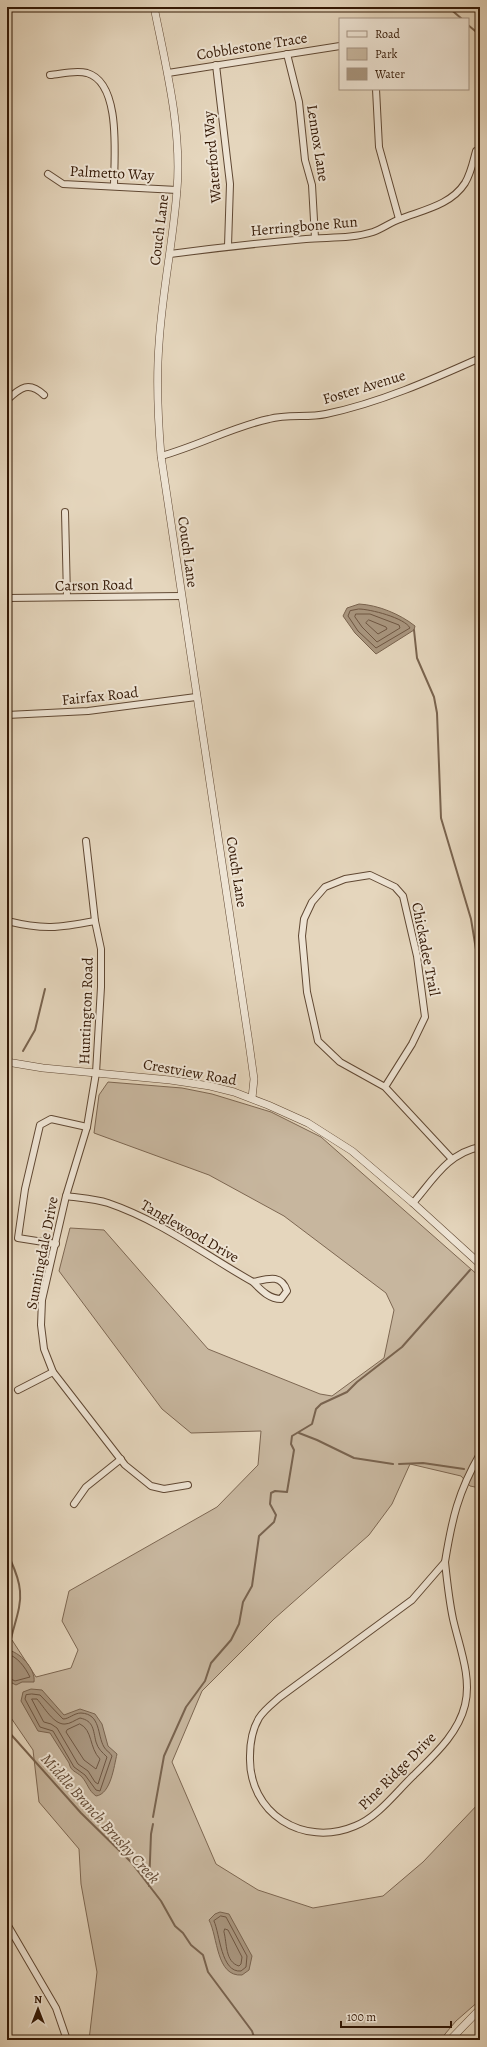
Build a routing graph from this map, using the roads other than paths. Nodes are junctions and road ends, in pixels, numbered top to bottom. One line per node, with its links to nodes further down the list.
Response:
1 (154, 7): 5 (street, Couch Lane)
2 (339, 46): 3 (street, Cobblestone Trace)
3 (287, 54): 4 (street, Cobblestone Trace); 13 (street, Lennox Lane)
4 (216, 66): 5 (street, Cobblestone Trace); 14 (street, Waterford Way)
5 (168, 73): 11 (street, Couch Lane)
6 (50, 75): 10 (street)
7 (376, 90): 12 (street)
8 (476, 151): 12 (street, Herringbone Run)
9 (48, 174): 10 (street, Palmetto Way)
10 (114, 186): 11 (street, Palmetto Way)
11 (177, 190): 15 (street, Couch Lane)
12 (399, 219): 13 (street, Herringbone Run)
13 (315, 238): 14 (street, Herringbone Run)
14 (228, 246): 15 (street, Herringbone Run)
15 (170, 254): 19 (street, Couch Lane)
16 (480, 358): 19 (street, Foster Avenue)
17 (44, 395): 18 (street)
18 (7, 400)
19 (161, 456): 21 (street, Couch Lane)
20 (65, 512): 22 (street)
21 (181, 596): 22 (street, Carson Road); 24 (street, Couch Lane)
22 (66, 597): 23 (street, Carson Road)
23 (7, 598)
24 (196, 697): 25 (street, Fairfax Road); 32 (street, Couch Lane)
25 (7, 715)
26 (86, 841): 28 (street, Huntington Road)
27 (7, 921): 28 (street)
28 (95, 921): 30 (street, Huntington Road)
29 (7, 1062): 30 (street, Crestview Road)
30 (96, 1073): 32 (street, Crestview Road); 33 (street, Sunningdale Drive)
31 (385, 1087): 31 (street, Chickadee Trail); 35 (street, Chickadee Trail)
32 (252, 1098): 37 (street, Crestview Road)
33 (87, 1127): 36 (street, Sunningdale Drive); 38 (street)
34 (480, 1147): 35 (street)
35 (451, 1158): 37 (street)
36 (66, 1196): 38 (street, Sunningdale Drive); 40 (street, Tanglewood Drive)
37 (413, 1203): 39 (street, Crestview Road)
38 (56, 1244): 41 (street, Sunningdale Drive)
39 (480, 1264)
40 (253, 1282): 40 (street, Tanglewood Drive)
41 (53, 1372): 42 (street); 44 (street, Sunningdale Drive)
42 (18, 1390)
43 (480, 1454): 47 (street, Pine Ridge Drive)
44 (121, 1459): 45 (street, Sunningdale Drive); 46 (street)
45 (188, 1485)
46 (74, 1504)
47 (445, 1562): 47 (street, Pine Ridge Drive)
48 (7, 1924): 50 (street)
49 (480, 2009): 51 (street)
50 (67, 2040)
51 (450, 2040)

